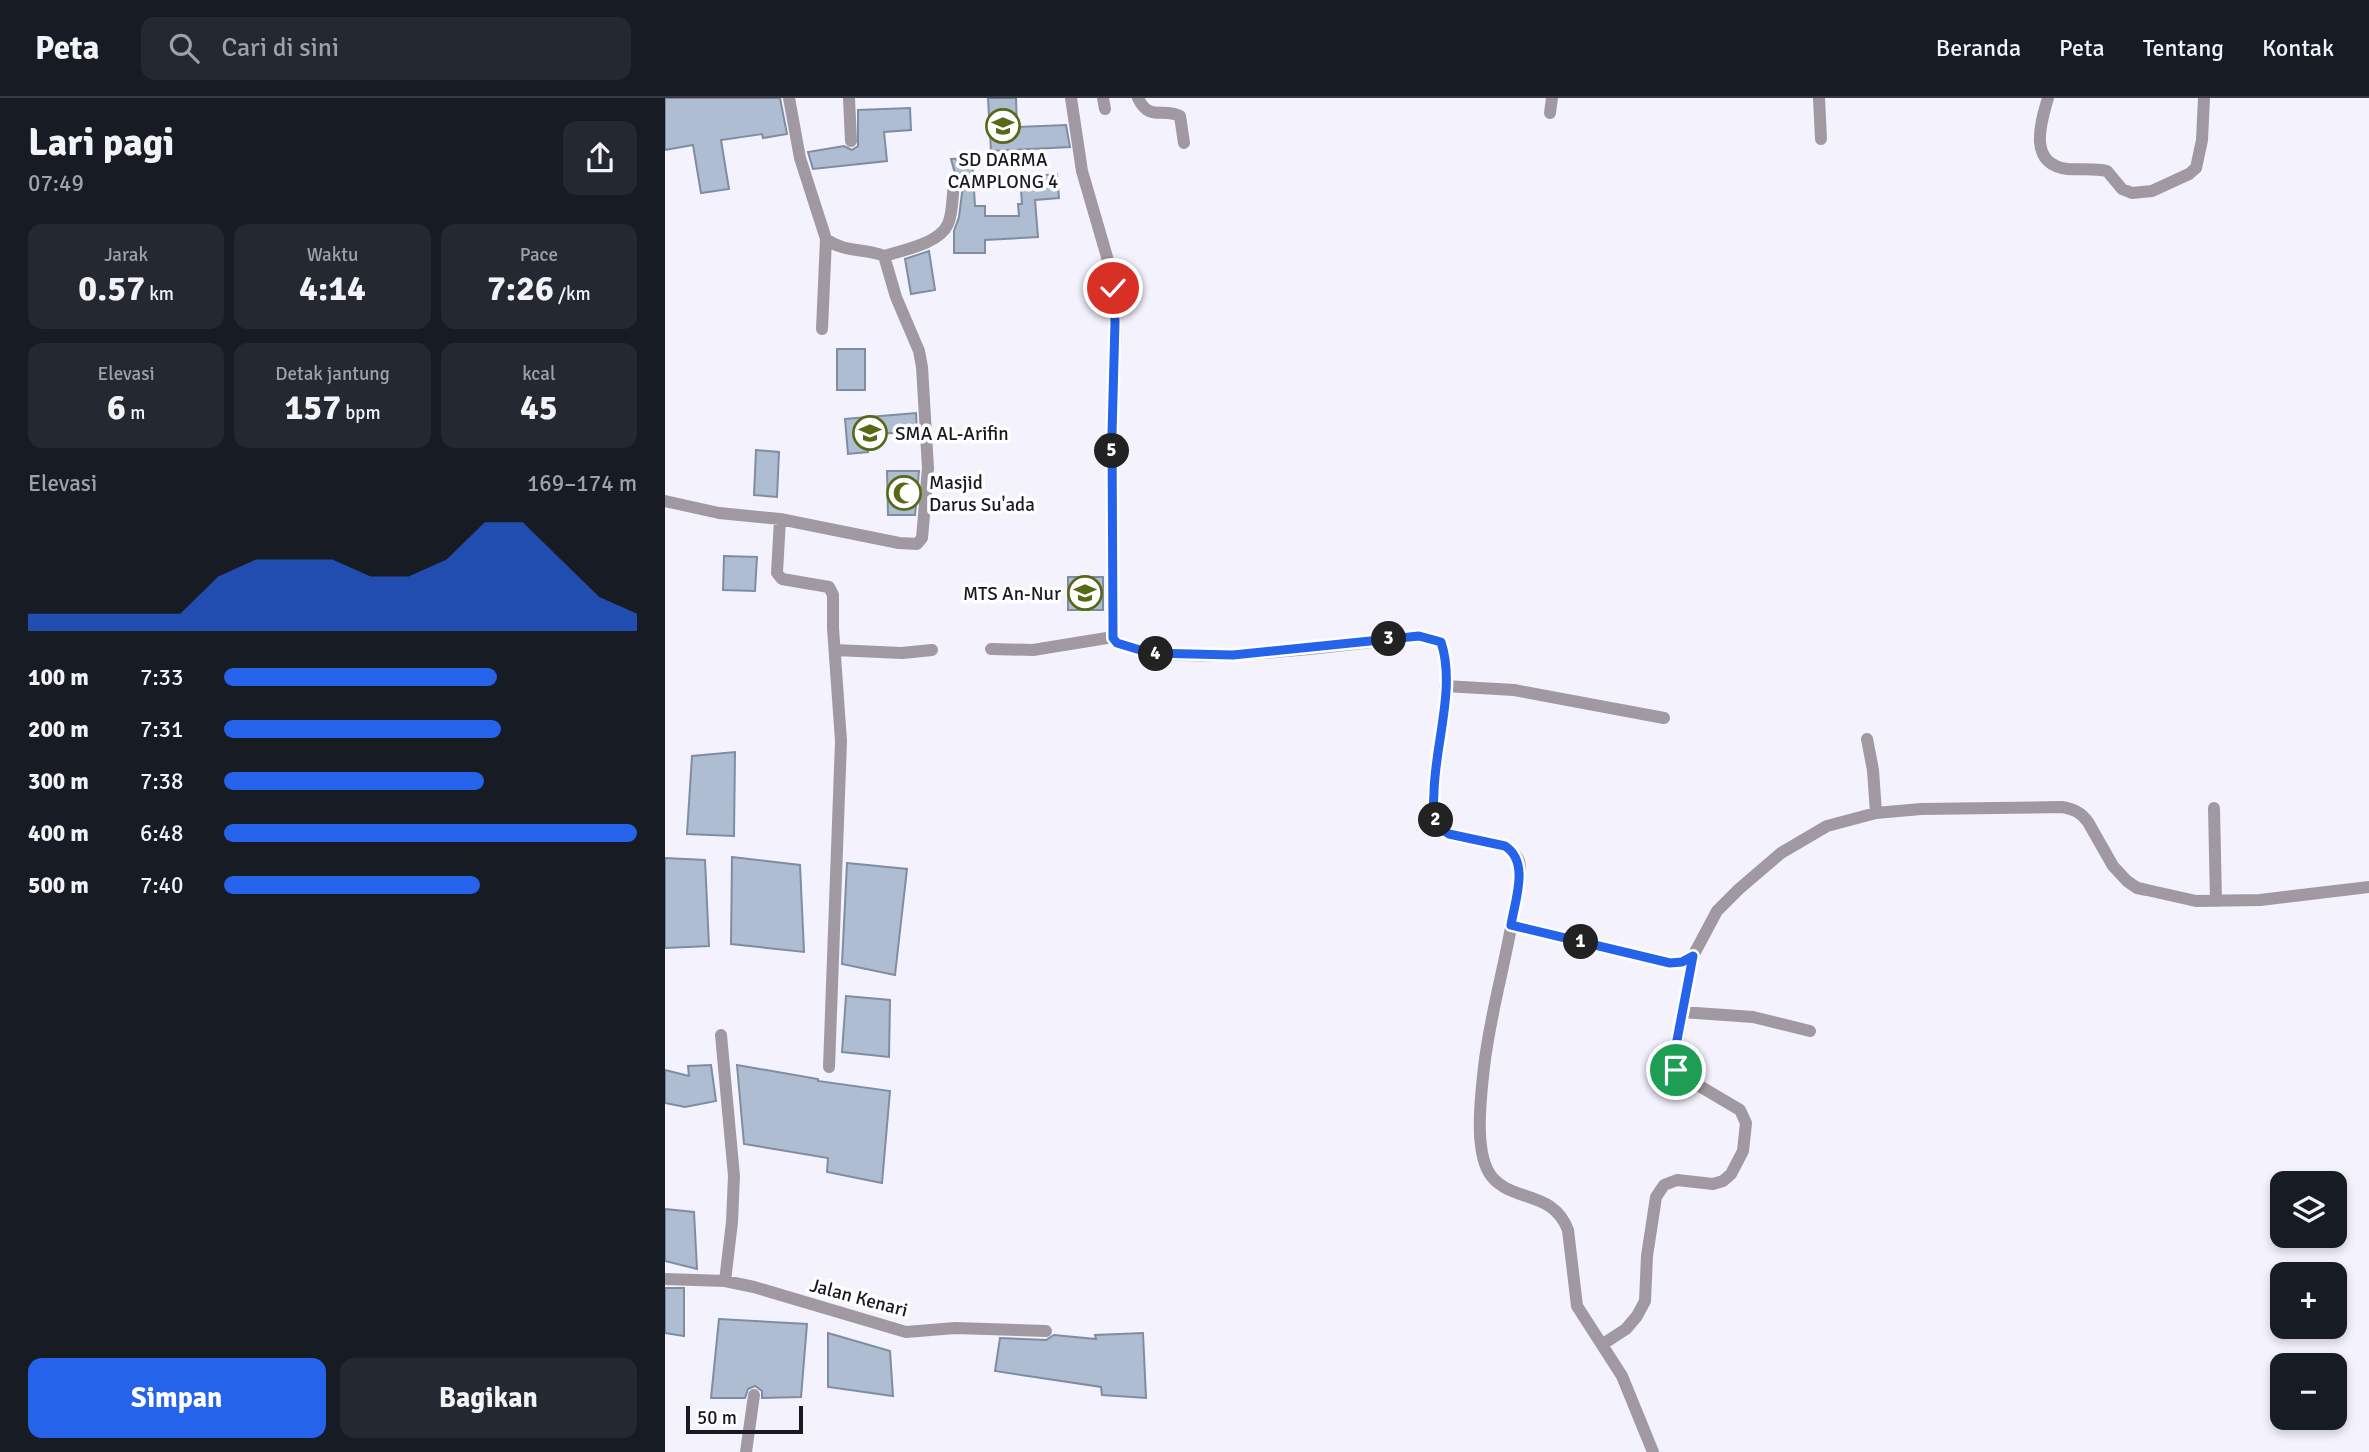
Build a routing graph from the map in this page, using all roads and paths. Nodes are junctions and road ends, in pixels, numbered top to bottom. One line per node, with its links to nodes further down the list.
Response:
1 (789, 98): 14 (street)
2 (849, 98): 11 (street)
3 (1071, 98): 19 (street)
4 (1138, 98): 12 (street)
5 (1552, 98): 9 (street)
6 (1819, 98): 10 (street)
7 (2048, 98): 8 (street)
8 (2204, 98)
9 (1550, 113)
10 (1821, 139)
11 (851, 141)
12 (1184, 143)
13 (954, 185): 15 (street)
14 (826, 239): 15 (street); 16 (street)
15 (884, 256): 18 (street)
16 (822, 329)
17 (665, 501): 18 (street)
18 (780, 519): 21 (street)
19 (1113, 638): 20 (street); 23 (street)
20 (991, 649)
21 (835, 650): 22 (street); 35 (street)
22 (932, 650)
23 (1445, 686): 24 (street); 30 (street)
24 (1664, 718)
25 (1867, 739): 27 (street)
26 (2214, 808): 29 (street)
27 (1876, 813): 29 (street); 31 (street)
28 (2369, 887): 29 (street)
29 (2216, 901)
30 (1511, 925): 31 (street); 39 (street)
31 (1693, 956): 32 (street)
32 (1682, 1012): 33 (street); 39 (street)
33 (1810, 1031)
34 (721, 1035): 37 (street)
35 (829, 1067)
36 (665, 1279): 37 (street, Jalan Kenari)
37 (725, 1281): 38 (street, Jalan Kenari)
38 (1046, 1331)
39 (1603, 1344): 42 (street)
40 (754, 1395): 41 (street)
41 (746, 1452)
42 (1653, 1452)

